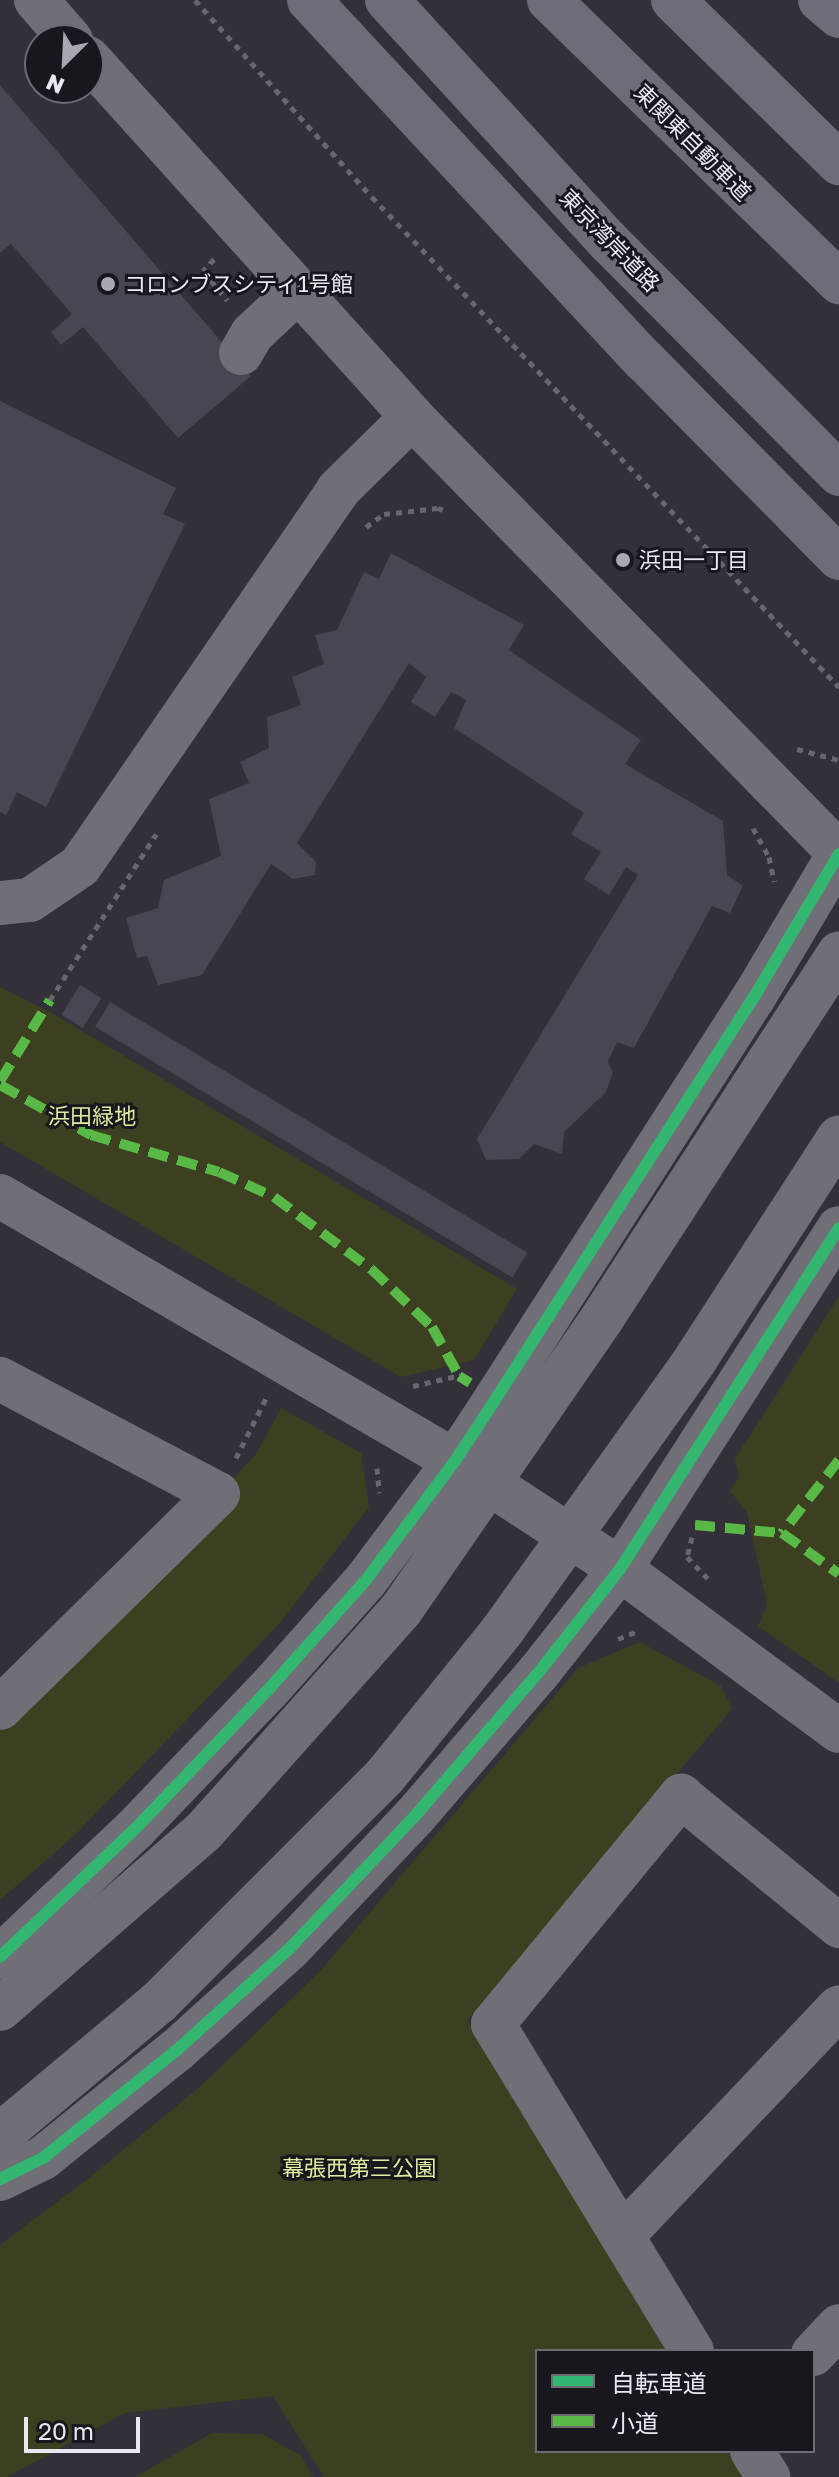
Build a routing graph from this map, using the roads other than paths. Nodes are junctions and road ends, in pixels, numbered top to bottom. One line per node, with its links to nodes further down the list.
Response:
1 (36, 0): 8 (street)
2 (309, 0): 16 (highway)
3 (387, 0): 15 (highway, 東京湾岸道路)
4 (549, 0): 11 (highway, 東関東自動車道)
5 (673, 0): 10 (highway)
6 (820, 0): 7 (highway)
7 (839, 16)
8 (57, 24)
9 (104, 76): 12 (street)
10 (839, 163)
11 (839, 282)
12 (298, 291): 13 (street); 14 (street)
13 (241, 353)
14 (412, 417): 17 (street); 18 (street)
15 (839, 474)
16 (839, 558)
17 (839, 853): 24 (street)
18 (0, 903)
19 (839, 953): 30 (street)
20 (839, 1137): 32 (street)
21 (0, 1196): 24 (street)
22 (839, 1228): 25 (street)
23 (2, 1384): 26 (street)
24 (455, 1461): 25 (street); 29 (street)
25 (620, 1569): 27 (street); 33 (street)
26 (0, 1708)
27 (839, 1731)
28 (839, 1926): 34 (street)
29 (0, 1957)
30 (6, 2005)
31 (839, 2007): 34 (street)
32 (0, 2135)
33 (0, 2179)
34 (622, 2236): 36 (street)
35 (839, 2326): 37 (street)
36 (691, 2349)
37 (815, 2352)
38 (753, 2453): 39 (street)
39 (768, 2477)

